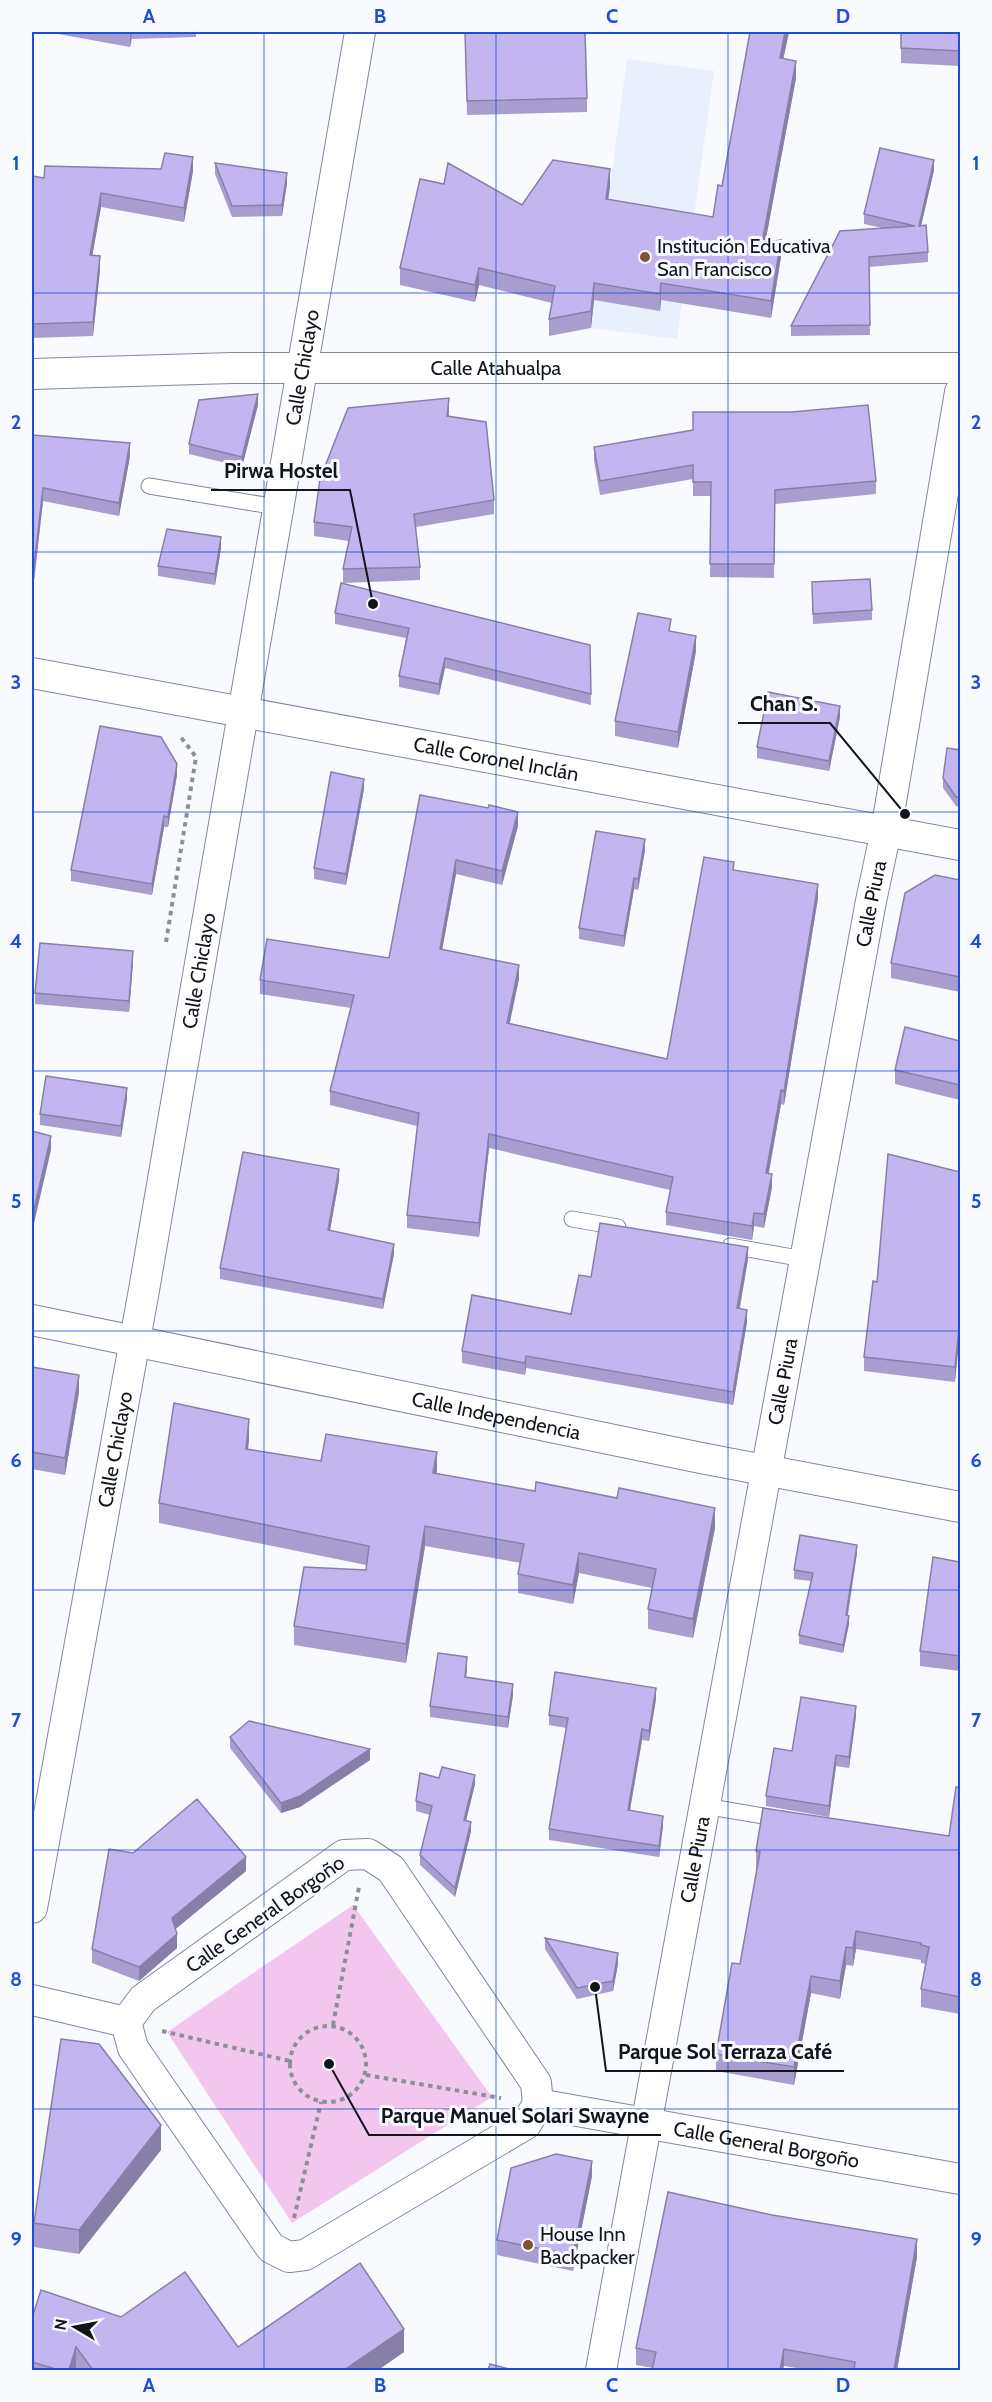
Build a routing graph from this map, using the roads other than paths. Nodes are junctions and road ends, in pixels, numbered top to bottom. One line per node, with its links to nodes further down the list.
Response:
1 (360, 32): 2 (street, Calle Chiclayo)
2 (301, 368): 3 (street, Calle Atahualpa); 4 (street, Calle Atahualpa); 7 (street, Calle Chiclayo)
3 (960, 368)
4 (32, 374)
5 (960, 392): 10 (street, Calle Piura)
6 (149, 486): 7 (lane)
7 (278, 507): 9 (street, Calle Chiclayo)
8 (32, 673): 9 (street, Calle Coronel Inclán)
9 (243, 710): 10 (street, Calle Coronel Inclán); 17 (street, Calle Chiclayo)
10 (886, 831): 11 (street, Calle Coronel Inclán); 15 (street, Calle Piura)
11 (960, 845)
12 (572, 1219): 13 (lane)
13 (630, 1229)
14 (712, 1243): 15 (lane)
15 (804, 1259): 18 (street, Calle Piura)
16 (32, 1320): 17 (street, Calle Independencia)
17 (135, 1340): 18 (street, Calle Independencia); 22 (street, Calle Chiclayo)
18 (764, 1471): 19 (street, Calle Independencia); 20 (street, Calle Piura)
19 (960, 1507)
20 (704, 1806): 21 (lane); 26 (street, Calle Piura)
21 (796, 1821)
22 (32, 1908)
23 (32, 2000): 24 (street)
24 (126, 2022): 25 (street); 25 (street, Calle General Borgoño)
25 (538, 2104): 26 (street, Calle General Borgoño)
26 (646, 2123): 27 (street, Calle General Borgoño); 28 (street, Calle Piura)
27 (960, 2179)
28 (601, 2370)

